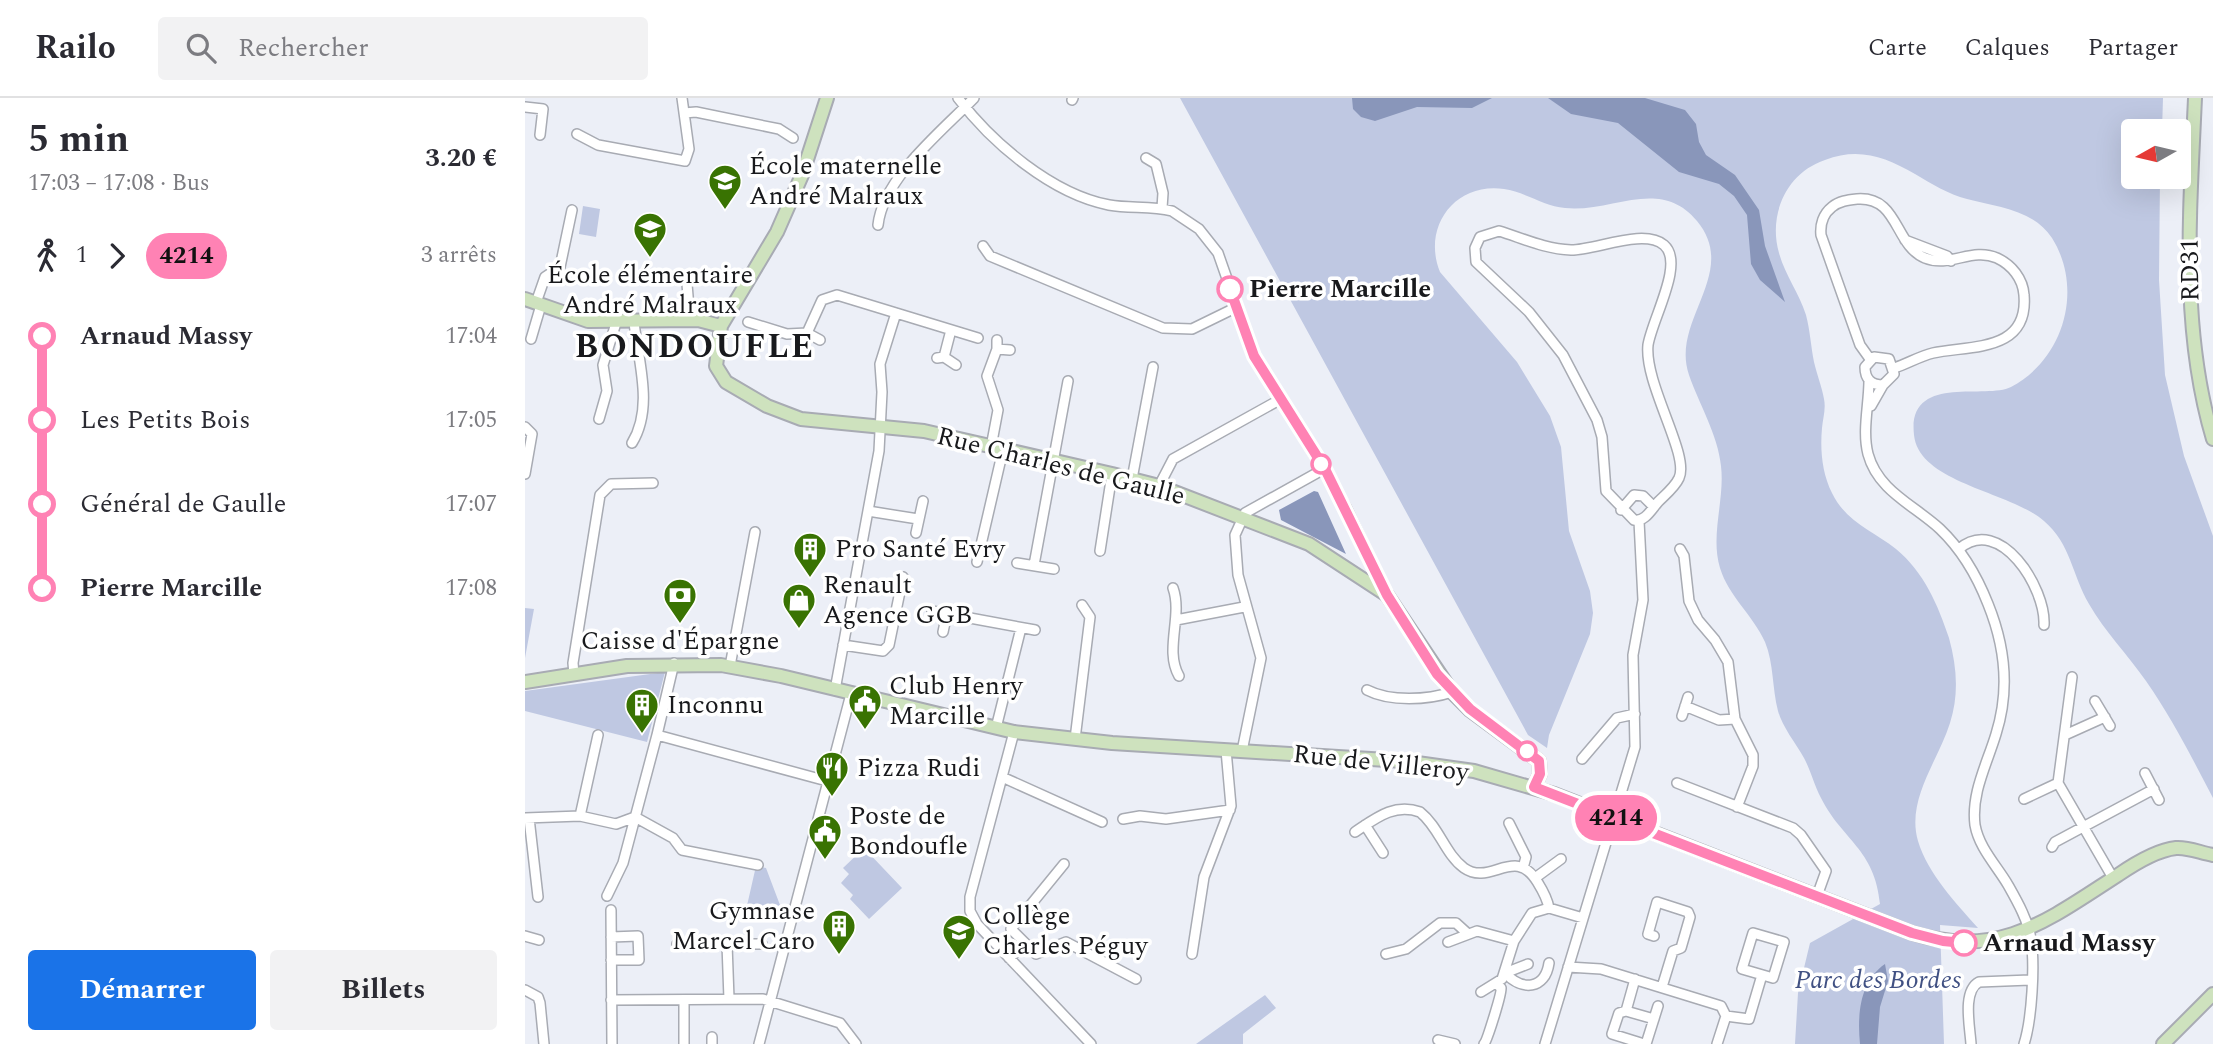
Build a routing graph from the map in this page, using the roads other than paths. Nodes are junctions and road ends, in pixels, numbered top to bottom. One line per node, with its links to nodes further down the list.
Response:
1 (682, 98): 8 (street)
2 (827, 98): 25 (street)
3 (958, 98): 7 (street)
4 (974, 98): 7 (street)
5 (2195, 98): 44 (street, RD31 / RD31)
6 (525, 107): 10 (street)
7 (965, 107): 13 (street); 15 (street)
8 (684, 113): 9 (street); 11 (street)
9 (577, 134)
10 (540, 135)
11 (793, 138)
12 (1146, 158): 13 (street)
13 (1162, 208): 19 (street)
14 (572, 210): 18 (street)
15 (878, 225)
16 (983, 246): 19 (street)
17 (687, 284): 21 (street)
18 (535, 300): 24 (street); 29 (street)
19 (1235, 308): 39 (street)
20 (896, 313): 26 (street); 27 (street); 43 (street)
21 (690, 320): 22 (street); 25 (street)
22 (634, 322): 24 (street); 45 (street)
23 (748, 322): 27 (street)
24 (616, 323): 41 (street)
25 (721, 326): 43 (street, Rue Charles de Gaulle)
26 (951, 330): 28 (street); 33 (street)
27 (807, 333): 30 (street)
28 (978, 338)
29 (531, 339)
30 (820, 340)
31 (1010, 350): 46 (street)
32 (1870, 359): 35 (street); 35 (street); 37 (street)
33 (956, 365)
34 (1153, 367): 51 (street)
35 (1894, 368): 38 (street)
36 (1068, 381): 47 (street)
37 (1869, 381): 38 (street); 40 (street)
38 (1882, 385): 40 (street)
39 (1281, 400): 48 (street); 53 (street)
40 (1869, 410): 65 (street)
41 (599, 418)
42 (525, 427): 49 (street)
43 (881, 428): 46 (street, Rue Charles de Gaulle); 57 (street)
44 (2213, 439)
45 (632, 443)
46 (997, 448): 47 (street, Rue Charles de Gaulle); 66 (street)
47 (1053, 461): 50 (street, Rue Charles de Gaulle); 68 (street)
48 (1325, 469): 58 (street); 72 (street)
49 (525, 474)
50 (1112, 474): 51 (street, Rue Charles de Gaulle); 63 (street)
51 (1132, 479): 53 (street, Rue Charles de Gaulle)
52 (653, 483): 85 (street)
53 (1160, 486): 58 (street, Rue Charles de Gaulle)
54 (923, 500): 59 (street)
55 (1654, 507): 56 (street); 56 (street); 60 (street)
56 (1621, 510): 60 (street)
57 (868, 511): 59 (street); 82 (street)
58 (1242, 517): 72 (street, Rue Charles de Gaulle); 74 (street)
59 (918, 519): 62 (street)
60 (1639, 521): 95 (street)
61 (755, 532): 84 (street)
62 (916, 533)
63 (1103, 546)
64 (1680, 549): 96 (street)
65 (1959, 549): 78 (street); 144 (street)
66 (977, 562)
67 (1017, 564): 68 (street)
68 (1034, 565): 69 (street)
69 (1054, 569)
70 (903, 577): 82 (street)
71 (1173, 588): 77 (street)
72 (1387, 595): 91 (street, Rue Charles de Gaulle)
73 (1082, 605): 102 (street)
74 (1244, 607): 77 (street); 104 (street)
75 (932, 611): 76 (street)
76 (947, 613): 79 (street); 81 (street)
77 (1176, 620): 86 (street)
78 (2044, 625)
79 (1021, 628): 80 (street); 97 (street)
80 (1035, 630)
81 (943, 632)
82 (843, 645): 89 (street)
83 (674, 663): 84 (street, Rue de Villeroy); 85 (street, Rue de Villeroy); 100 (street)
84 (730, 666): 89 (street, Rue de Villeroy)
85 (574, 674): 88 (street, Rue de Villeroy)
86 (1179, 676)
87 (2072, 677): 101 (street)
88 (525, 682)
89 (835, 690): 92 (street, Rue de Villeroy)
90 (1367, 690): 91 (street)
91 (1452, 692): 111 (street, Rue Charles de Gaulle)
92 (851, 694): 97 (street, Rue de Villeroy); 108 (street)
93 (2095, 701): 101 (street)
94 (1685, 707): 96 (street)
95 (1635, 714): 105 (street); 119 (street)
96 (1735, 719): 115 (street)
97 (996, 728): 98 (street, Rue de Villeroy)
98 (1014, 732): 102 (street, Rue de Villeroy); 107 (street)
99 (598, 735): 117 (street)
100 (657, 735): 108 (street); 118 (street)
101 (2065, 735): 110 (street)
102 (1075, 739): 103 (street, Rue de Villeroy)
103 (1226, 750): 104 (street, Rue de Villeroy); 116 (street)
104 (1242, 751): 111 (street, Rue de Villeroy)
105 (1582, 759)
106 (2145, 773): 112 (street)
107 (1002, 776): 122 (street); 158 (street)
108 (827, 781): 176 (street)
109 (1677, 783): 115 (street)
110 (2058, 783): 113 (street); 125 (street)
111 (1534, 787): 119 (street, Rue de Villeroy)
112 (2154, 789): 114 (street); 125 (street)
113 (2024, 799)
114 (2159, 800)
115 (1737, 807): 139 (street)
116 (1230, 810): 121 (street); 156 (street)
117 (580, 816): 118 (street); 120 (street)
118 (635, 817): 134 (street); 138 (street)
119 (1614, 817): 139 (street, Rue de Villeroy); 143 (street)
120 (527, 818): 140 (street)
121 (1122, 819)
122 (1102, 822)
123 (1509, 823): 135 (street)
124 (1366, 825): 126 (street); 129 (street); 135 (street)
125 (2084, 826): 127 (street); 137 (street)
126 (1355, 832)
127 (2052, 847)
128 (2193, 851): 130 (street, Rue de Villeroy); 132 (street); 137 (street, Rue de Villeroy)
129 (1383, 853)
130 (2213, 855)
131 (1561, 859): 136 (street)
132 (2213, 862)
133 (1064, 864): 155 (street)
134 (758, 865)
135 (1523, 867): 136 (street)
136 (1535, 878): 141 (street)
137 (2113, 878): 144 (street, Rue de Villeroy)
138 (607, 896)
139 (1817, 896): 144 (street, Rue de Villeroy)
140 (538, 898)
141 (1549, 908): 143 (street); 150 (street)
142 (611, 910): 148 (street)
143 (1583, 918): 162 (street)
144 (2028, 929): 167 (street)
145 (1467, 933): 150 (street); 151 (street); 157 (street)
146 (525, 936): 149 (street)
147 (1654, 936): 169 (street)
148 (611, 937): 159 (street); 159 (street)
149 (539, 940)
150 (1514, 941): 163 (street)
151 (1448, 942)
152 (677, 944): 153 (street)
153 (727, 944): 154 (street); 173 (street)
154 (762, 944)
155 (1024, 944): 158 (street); 165 (street)
156 (1192, 954)
157 (1386, 954)
158 (1009, 958): 187 (street)
159 (611, 960): 174 (street)
160 (1549, 963): 163 (street)
161 (1528, 964): 163 (street)
162 (1568, 967): 166 (street); 190 (street)
163 (1505, 974): 168 (street)
164 (1762, 975): 164 (street); 179 (street)
165 (1136, 979)
166 (1635, 979): 169 (street); 178 (street)
167 (2030, 979): 193 (street); 194 (street)
168 (1497, 984): 171 (street); 189 (street)
169 (1662, 988): 179 (street)
170 (525, 990): 182 (street)
171 (1481, 992)
172 (2213, 995): 195 (street)
173 (729, 999): 175 (street); 176 (street)
174 (611, 1000): 175 (street); 183 (street)
175 (684, 1000): 184 (street)
176 (769, 1003): 185 (street); 186 (street)
177 (1658, 1006): 180 (street)
178 (1626, 1011): 180 (street); 191 (street)
179 (1726, 1016): 192 (street)
180 (1654, 1019): 191 (street)
181 (1438, 1041): 188 (street)
182 (544, 1044)
183 (612, 1044)
184 (684, 1044)
185 (759, 1044)
186 (856, 1044)
187 (1091, 1044)
188 (1455, 1044)
189 (1484, 1044)
190 (1545, 1044)
191 (1645, 1044)
192 (1717, 1044)
193 (1971, 1044)
194 (2024, 1044)
195 (2163, 1044)

